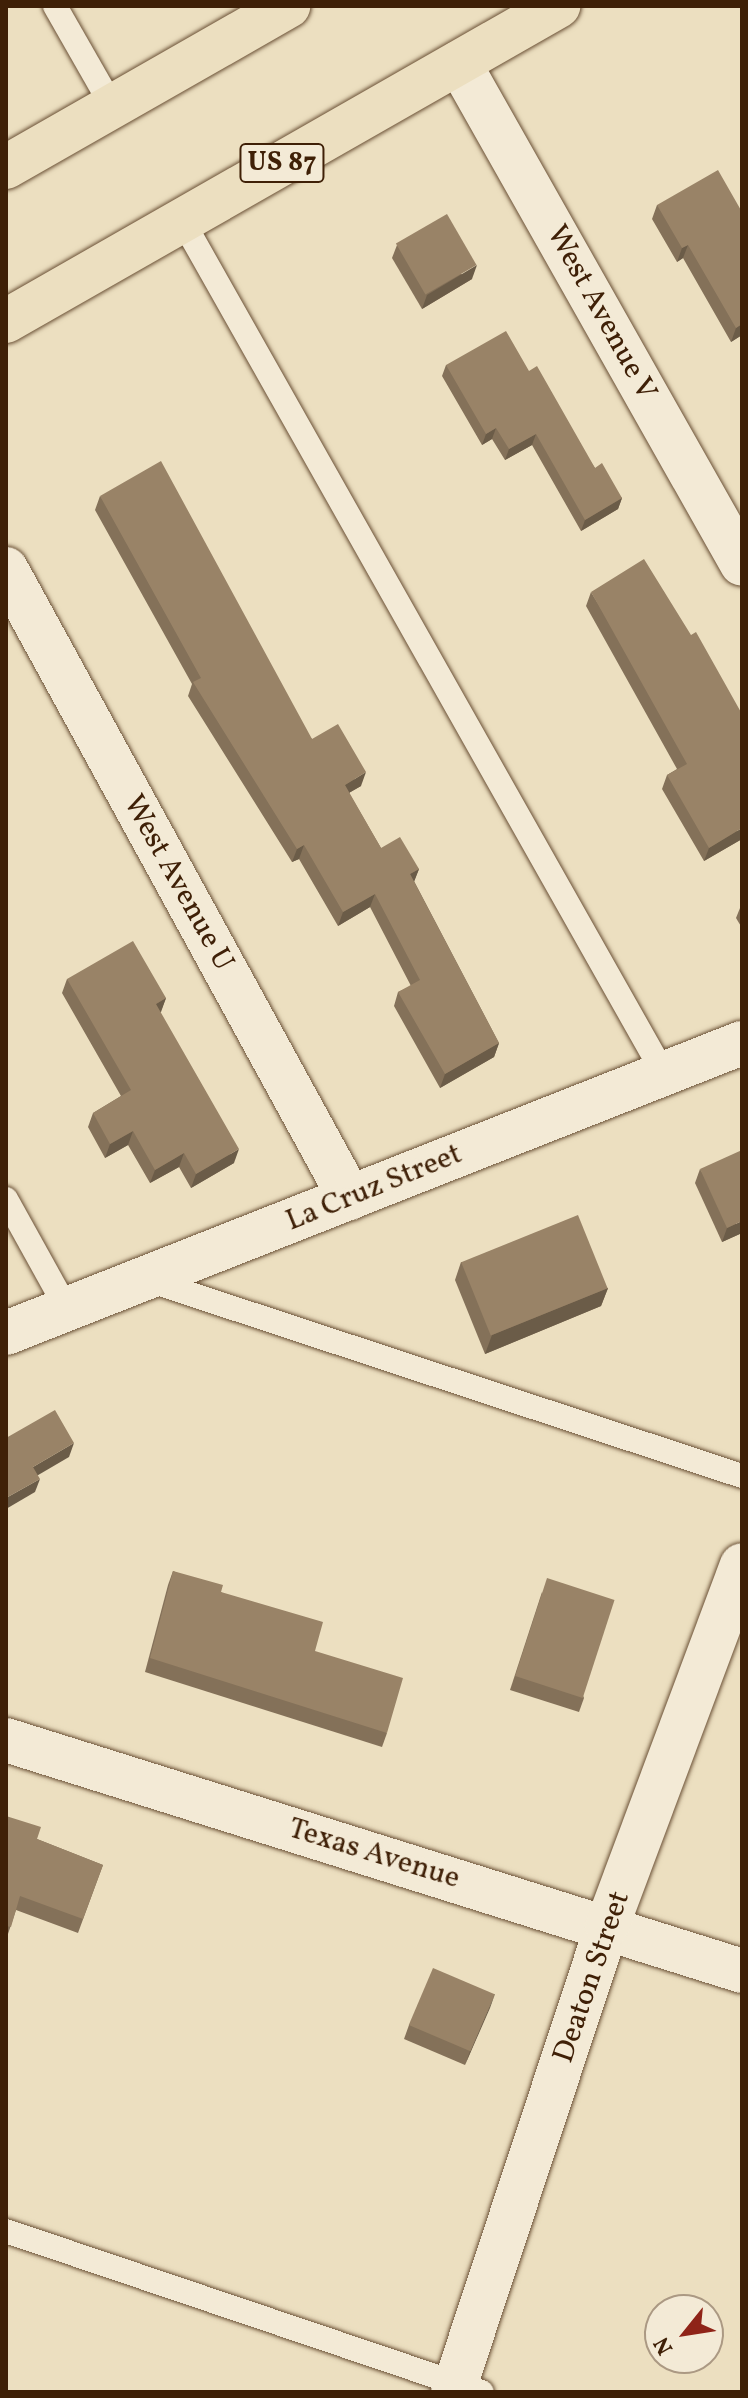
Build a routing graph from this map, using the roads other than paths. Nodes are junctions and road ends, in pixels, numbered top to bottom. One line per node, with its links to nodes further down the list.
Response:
1 (55, 6): 5 (lane)
2 (288, 6): 5 (main road)
3 (558, 6): 4 (main road, US 87)
4 (459, 63): 7 (main road, US 87); 9 (street, West Avenue V)
5 (112, 106): 6 (main road)
6 (6, 167)
7 (182, 220): 8 (main road, US 87); 12 (lane)
8 (6, 321)
9 (742, 564)
10 (6, 569): 13 (street, West Avenue U)
11 (742, 1043): 12 (street, La Cruz Street)
12 (664, 1074): 13 (street, La Cruz Street)
13 (350, 1198): 15 (street, La Cruz Street)
14 (6, 1199): 16 (lane)
15 (145, 1279): 16 (street, La Cruz Street); 18 (lane)
16 (67, 1309): 17 (street, La Cruz Street)
17 (6, 1333)
18 (742, 1476)
19 (742, 1565): 21 (street, Deaton Street)
20 (6, 1740): 21 (street, Texas Avenue)
21 (607, 1926): 22 (street, Texas Avenue); 24 (street, Deaton Street)
22 (742, 1971)
23 (6, 2231): 24 (lane)
24 (463, 2389)

